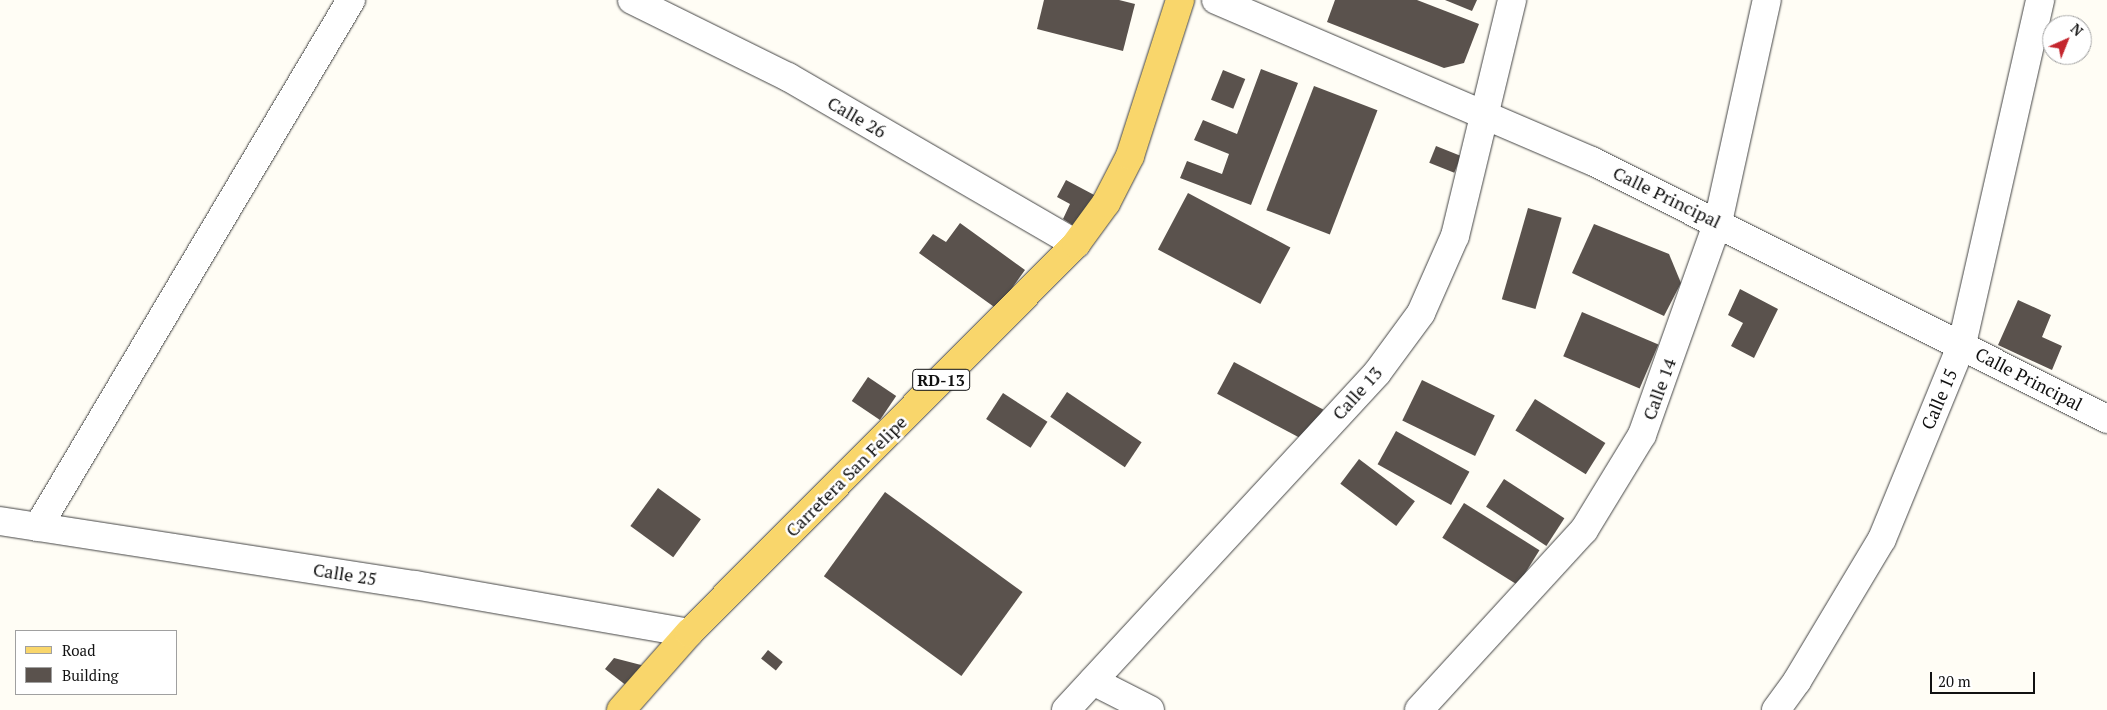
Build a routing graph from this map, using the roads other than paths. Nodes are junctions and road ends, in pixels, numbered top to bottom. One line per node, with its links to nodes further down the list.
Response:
1 (351, 0): 14 (street)
2 (632, 0): 10 (street, Calle 26)
3 (1180, 0): 10 (main road, Carretera San Felipe / RD-13)
4 (1216, 0): 8 (street, Calle Principal)
5 (1512, 0): 8 (street, Calle 13)
6 (1767, 0): 9 (street, Calle 14)
7 (2040, 0): 11 (street, Calle 15)
8 (1487, 113): 9 (street, Calle Principal); 16 (street, Calle 13)
9 (1718, 222): 11 (street, Calle Principal); 20 (street, Calle 14)
10 (1076, 244): 15 (main road, Carretera San Felipe / RD-13)
11 (1962, 344): 12 (street, Calle Principal); 21 (street, Calle 15)
12 (2107, 419)
13 (0, 521): 14 (street, Calle 25)
14 (38, 527): 15 (street, Calle 25)
15 (689, 633): 17 (main road, Carretera San Felipe / RD-13)
16 (1093, 681): 18 (street, Calle 13); 19 (street)
17 (621, 710)
18 (1066, 710)
19 (1150, 710)
20 (1419, 710)
21 (1776, 710)

